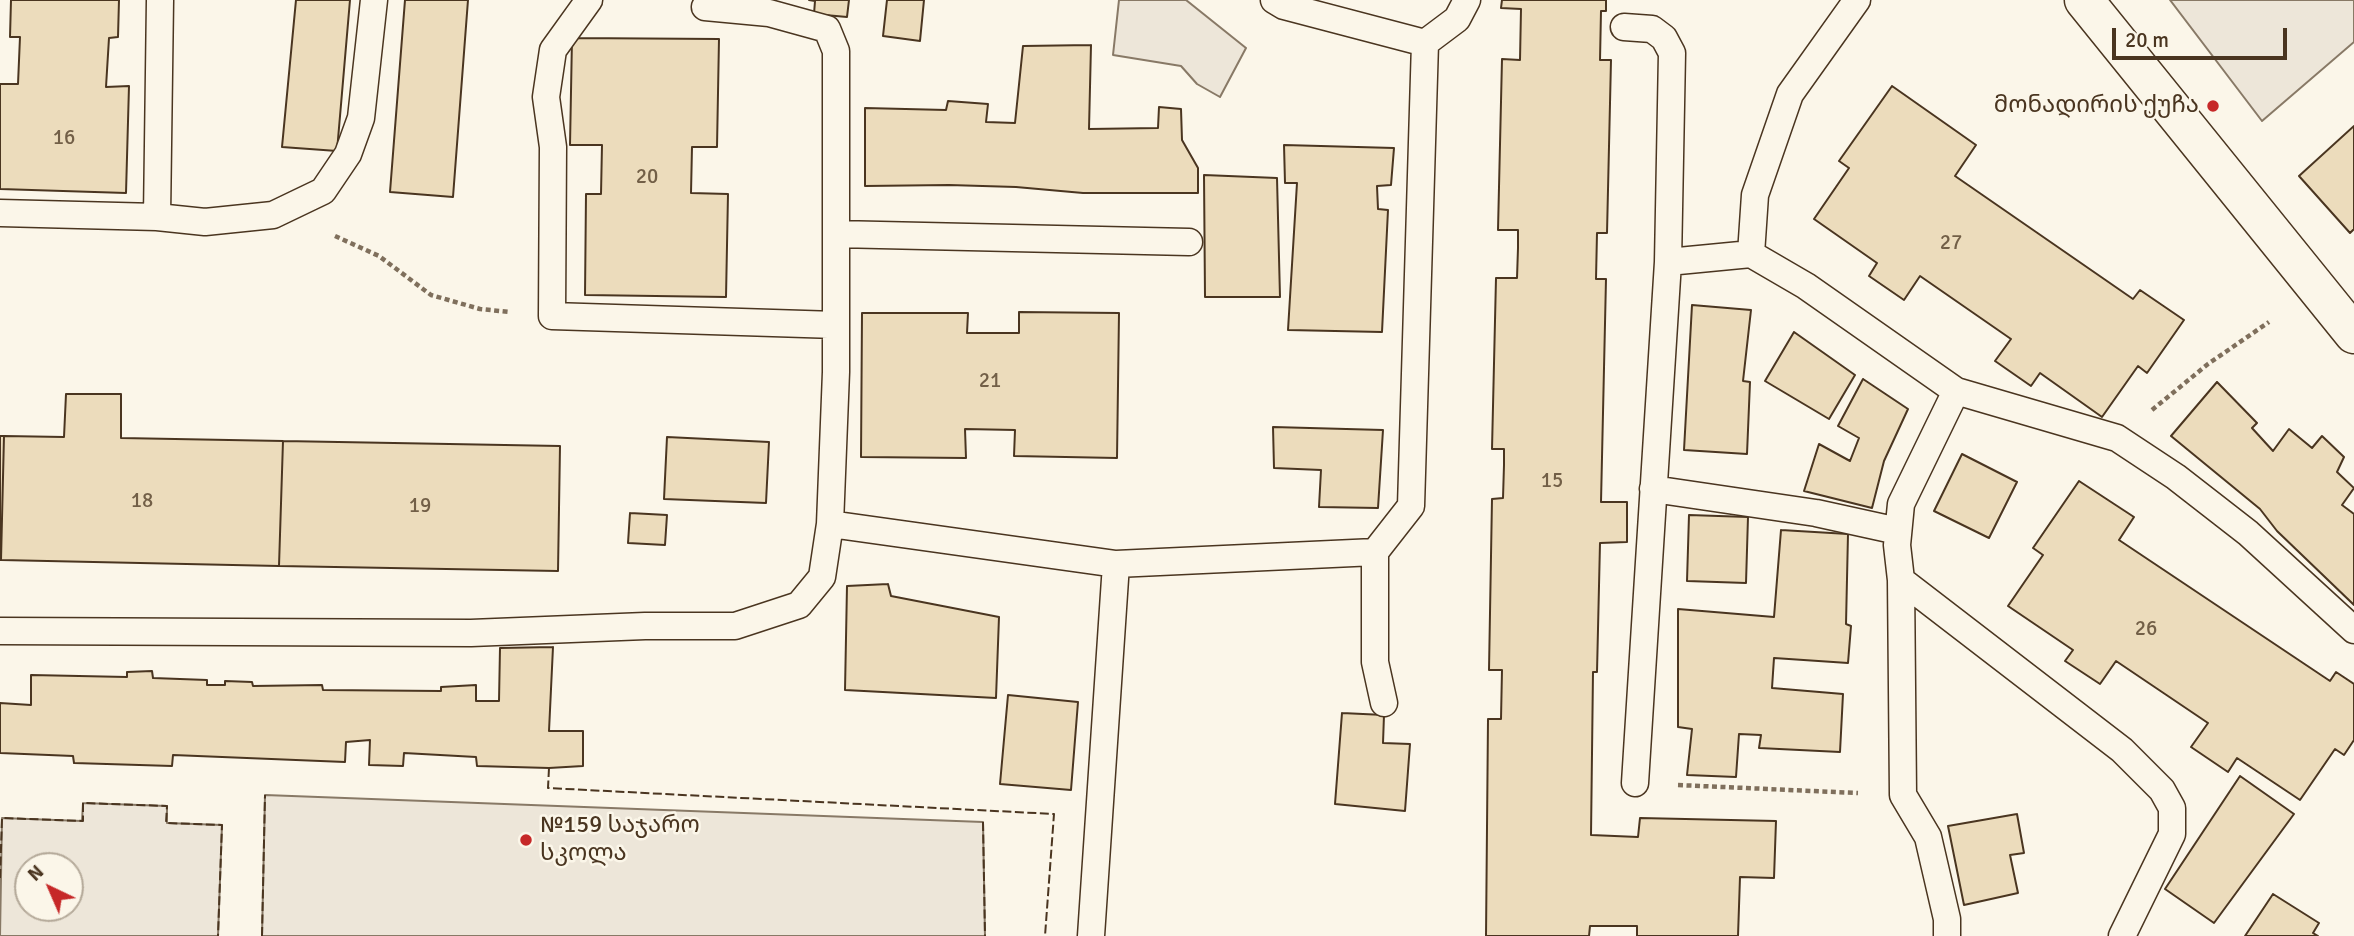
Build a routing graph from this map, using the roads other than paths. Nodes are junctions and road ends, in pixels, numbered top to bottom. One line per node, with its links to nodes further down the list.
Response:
1 (160, 0): 12 (lane)
2 (374, 0): 12 (lane)
3 (589, 0): 17 (lane)
4 (1274, 0): 10 (lane)
5 (1467, 0): 10 (lane)
6 (1857, 0): 15 (lane)
7 (2084, 0): 18 (main road)
8 (705, 8): 13 (lane)
9 (1625, 27): 16 (lane)
10 (1425, 43): 23 (lane)
11 (0, 213): 12 (lane)
12 (157, 217)
13 (836, 234): 14 (lane); 17 (lane)
14 (1189, 242)
15 (1751, 254): 16 (lane); 19 (lane)
16 (1668, 262): 20 (lane)
17 (836, 325): 21 (lane)
18 (2354, 334)
19 (1956, 391): 22 (lane); 26 (lane)
20 (1653, 489): 22 (lane); 29 (lane)
21 (830, 524): 24 (lane); 27 (lane)
22 (1898, 531): 25 (lane)
23 (1375, 552): 24 (lane); 28 (lane)
24 (1116, 564): 30 (lane)
25 (1901, 580): 31 (lane); 32 (lane)
26 (2354, 630)
27 (0, 631)
28 (1384, 703)
29 (1635, 783)
30 (1091, 936)
31 (1947, 936)
32 (2122, 936)

